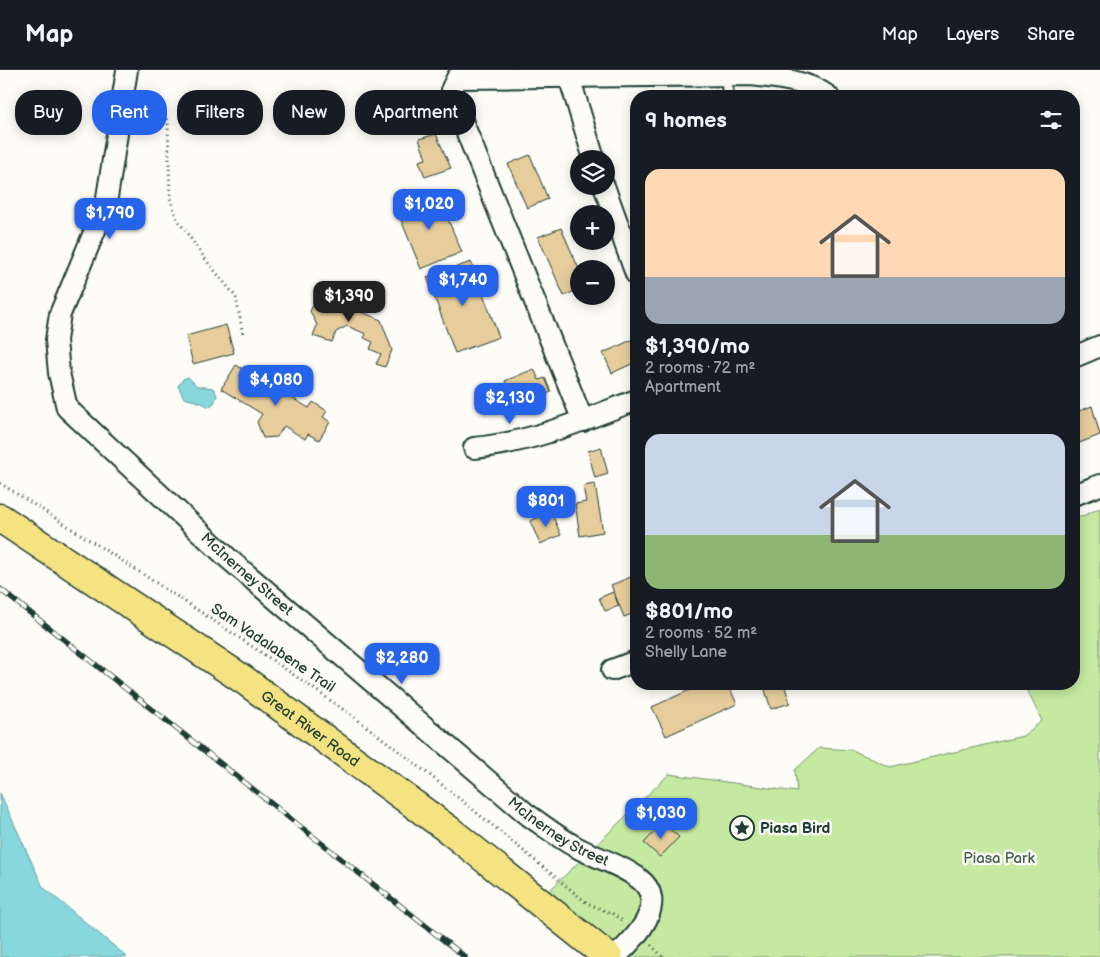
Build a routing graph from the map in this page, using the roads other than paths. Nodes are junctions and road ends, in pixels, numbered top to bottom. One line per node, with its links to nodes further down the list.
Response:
1 (127, 70): 20 (street, McInerney Street)
2 (568, 73): 3 (street); 6 (street); 12 (street)
3 (726, 75): 4 (lane); 5 (street)
4 (727, 90)
5 (816, 90)
6 (591, 150)
7 (607, 195): 8 (street)
8 (630, 258)
9 (1100, 346): 10 (street)
10 (1080, 354)
11 (630, 402): 12 (street)
12 (583, 420): 13 (street)
13 (474, 448)
14 (1100, 485): 15 (street)
15 (1080, 493)
16 (0, 518): 19 (main road, Great River Road)
17 (630, 663): 18 (street)
18 (612, 670)
19 (608, 957)
20 (615, 957)

